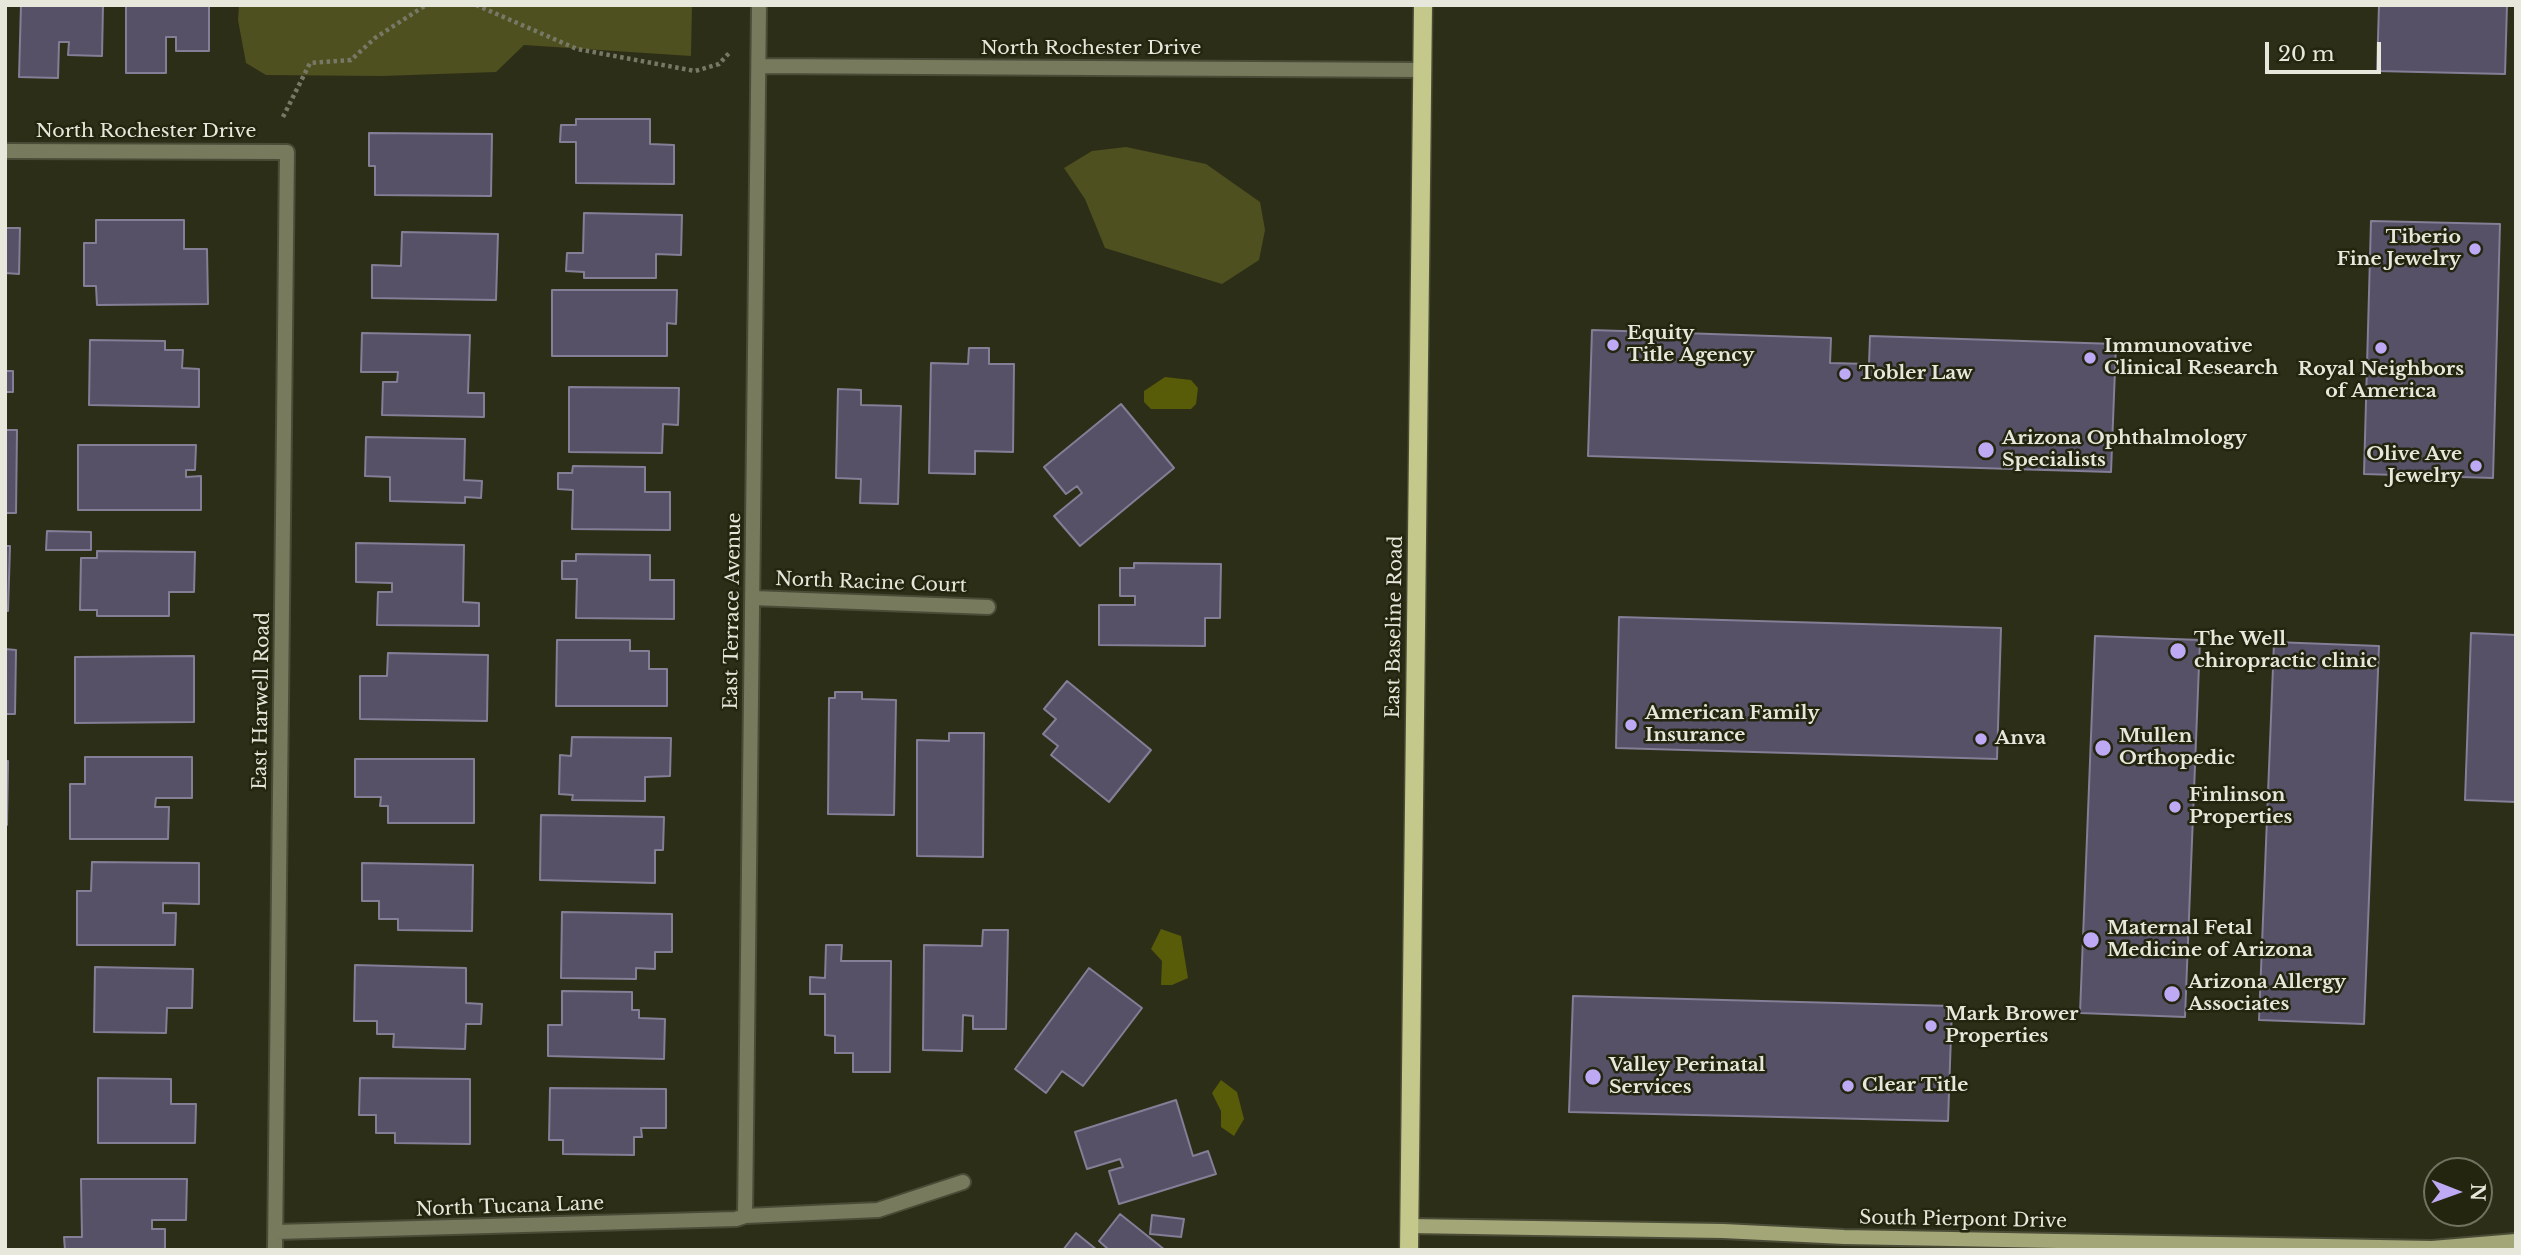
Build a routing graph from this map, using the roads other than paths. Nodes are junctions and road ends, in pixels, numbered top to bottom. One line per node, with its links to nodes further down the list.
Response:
1 (760, 5): 3 (street, East Terrace Avenue)
2 (1423, 5): 4 (main road, East Baseline Road)
3 (759, 66): 4 (street, North Rochester Drive); 7 (street, East Terrace Avenue)
4 (1422, 70): 11 (main road, East Baseline Road)
5 (5, 151): 6 (street, North Rochester Drive)
6 (287, 152): 12 (street, East Harwell Road)
7 (753, 598): 8 (street, North Racine Court); 10 (street, East Terrace Avenue)
8 (988, 607)
9 (963, 1182): 10 (street, North Tucana Lane)
10 (745, 1216): 12 (street, North Tucana Lane)
11 (1409, 1226): 13 (street, South Pierpont Drive); 15 (main road, East Baseline Road)
12 (275, 1232): 14 (street, East Harwell Road)
13 (2516, 1241)
14 (275, 1250)
15 (1409, 1250)

